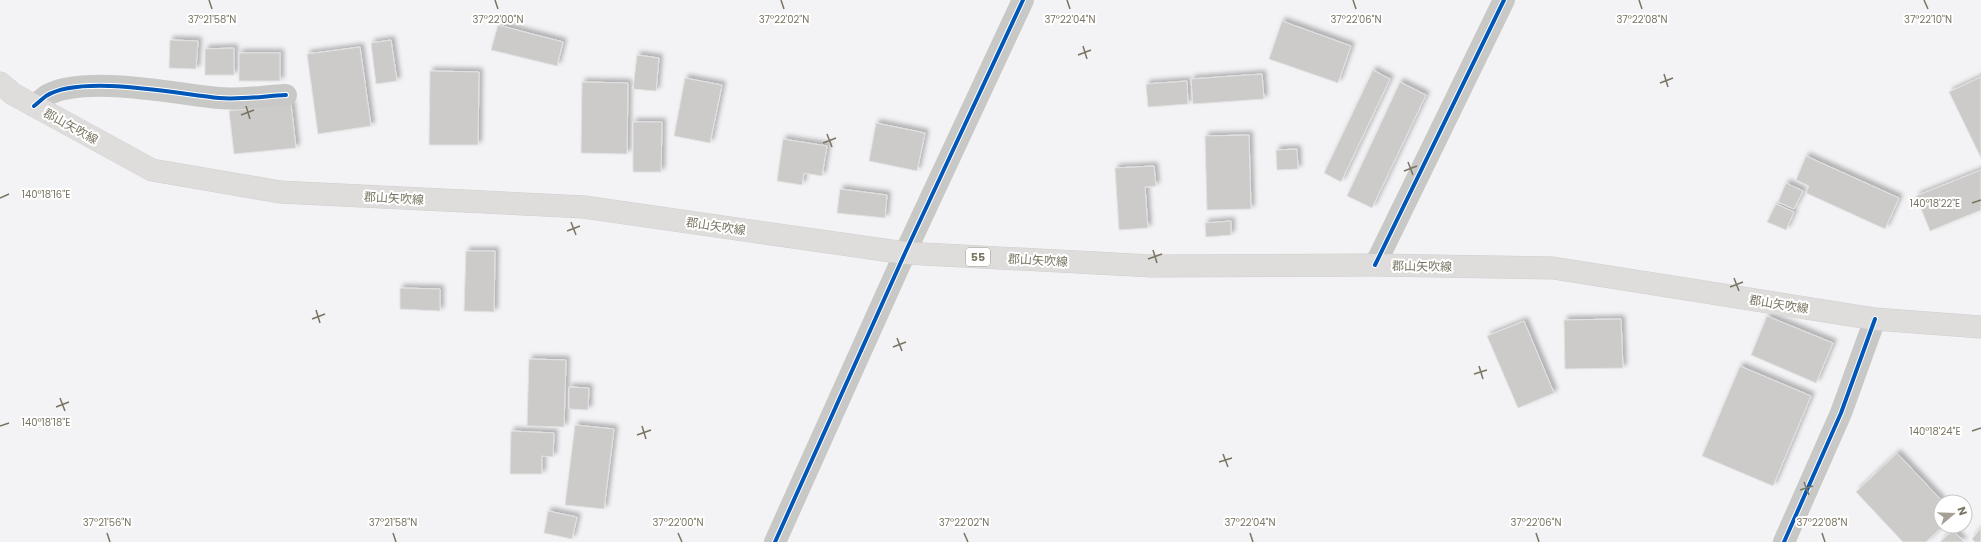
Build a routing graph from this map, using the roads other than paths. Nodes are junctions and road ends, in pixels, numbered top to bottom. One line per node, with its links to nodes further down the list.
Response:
1 (1023, 0): 6 (street)
2 (1504, 0): 7 (street)
3 (0, 83): 5 (main road, 郡山矢吹線 / 55)
4 (286, 95): 5 (street)
5 (34, 106): 6 (main road, 郡山矢吹線 / 55)
6 (905, 253): 7 (main road, 郡山矢吹線 / 55); 10 (street)
7 (1375, 265): 8 (main road, 郡山矢吹線 / 55)
8 (1876, 319): 9 (main road, 郡山矢吹線 / 55); 11 (street)
9 (1981, 327)
10 (775, 542)
11 (1784, 542)

